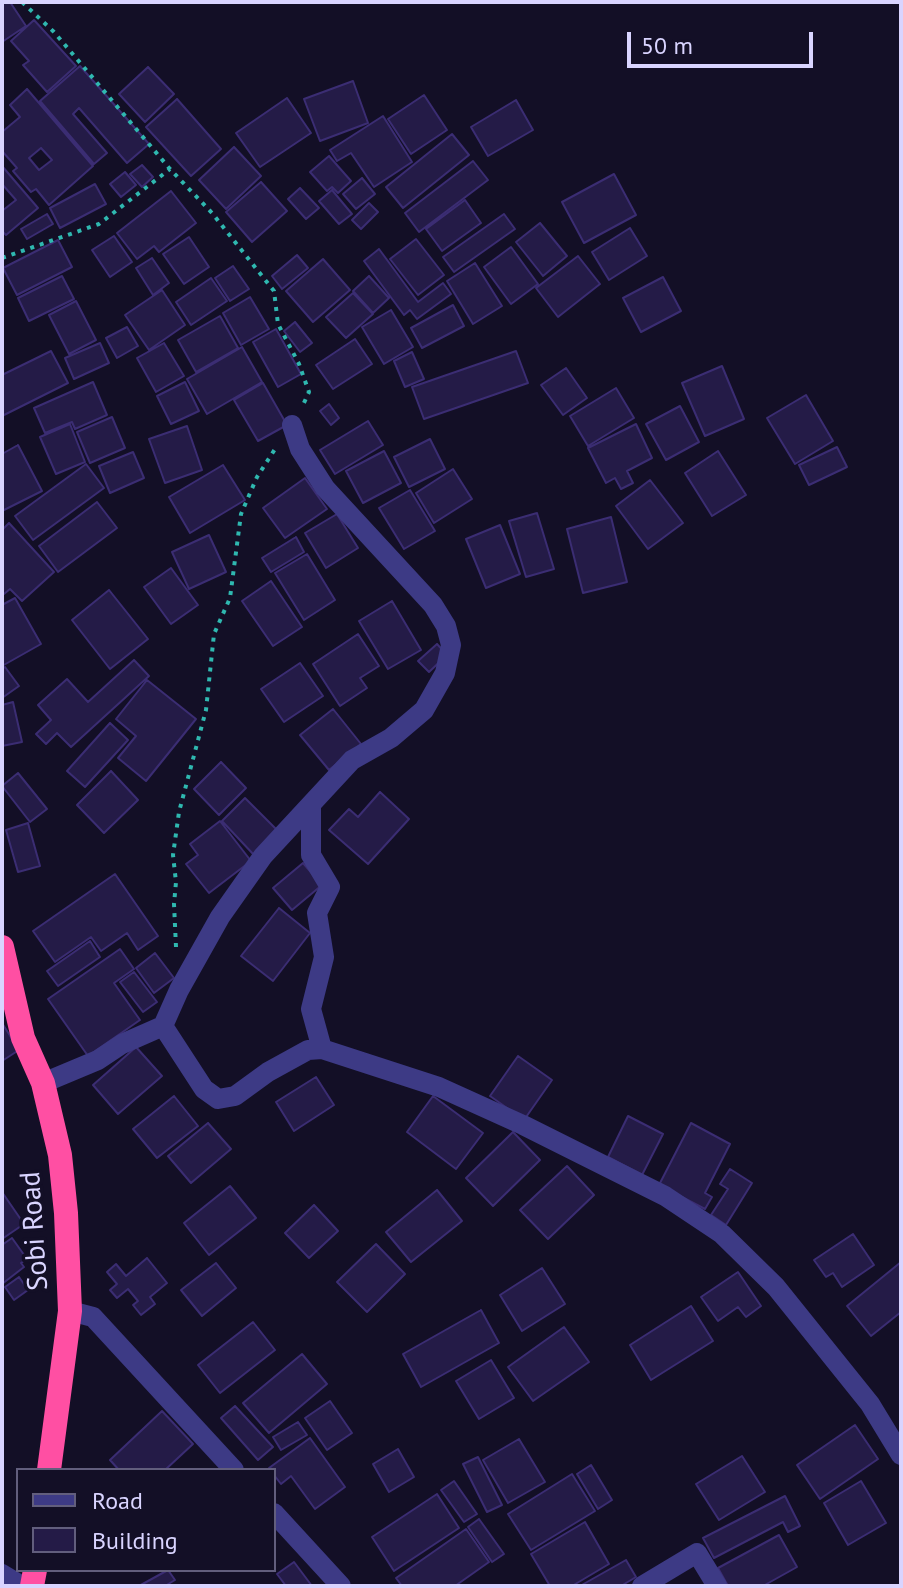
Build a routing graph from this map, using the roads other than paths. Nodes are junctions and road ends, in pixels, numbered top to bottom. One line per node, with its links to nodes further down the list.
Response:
1 (292, 425): 2 (street)
2 (311, 805): 4 (street); 5 (street)
3 (2, 947): 6 (highway, Sobi Road)
4 (163, 1026): 5 (street); 6 (street)
5 (322, 1049): 8 (street)
6 (43, 1083): 7 (highway, Sobi Road)
7 (70, 1311): 9 (highway, Sobi Road); 10 (street)
8 (901, 1455)
9 (49, 1468)
10 (232, 1468)
11 (276, 1515): 14 (street)
12 (2, 1574): 13 (street)
13 (22, 1586)
14 (341, 1586)
15 (642, 1586): 16 (street)
16 (717, 1586)

